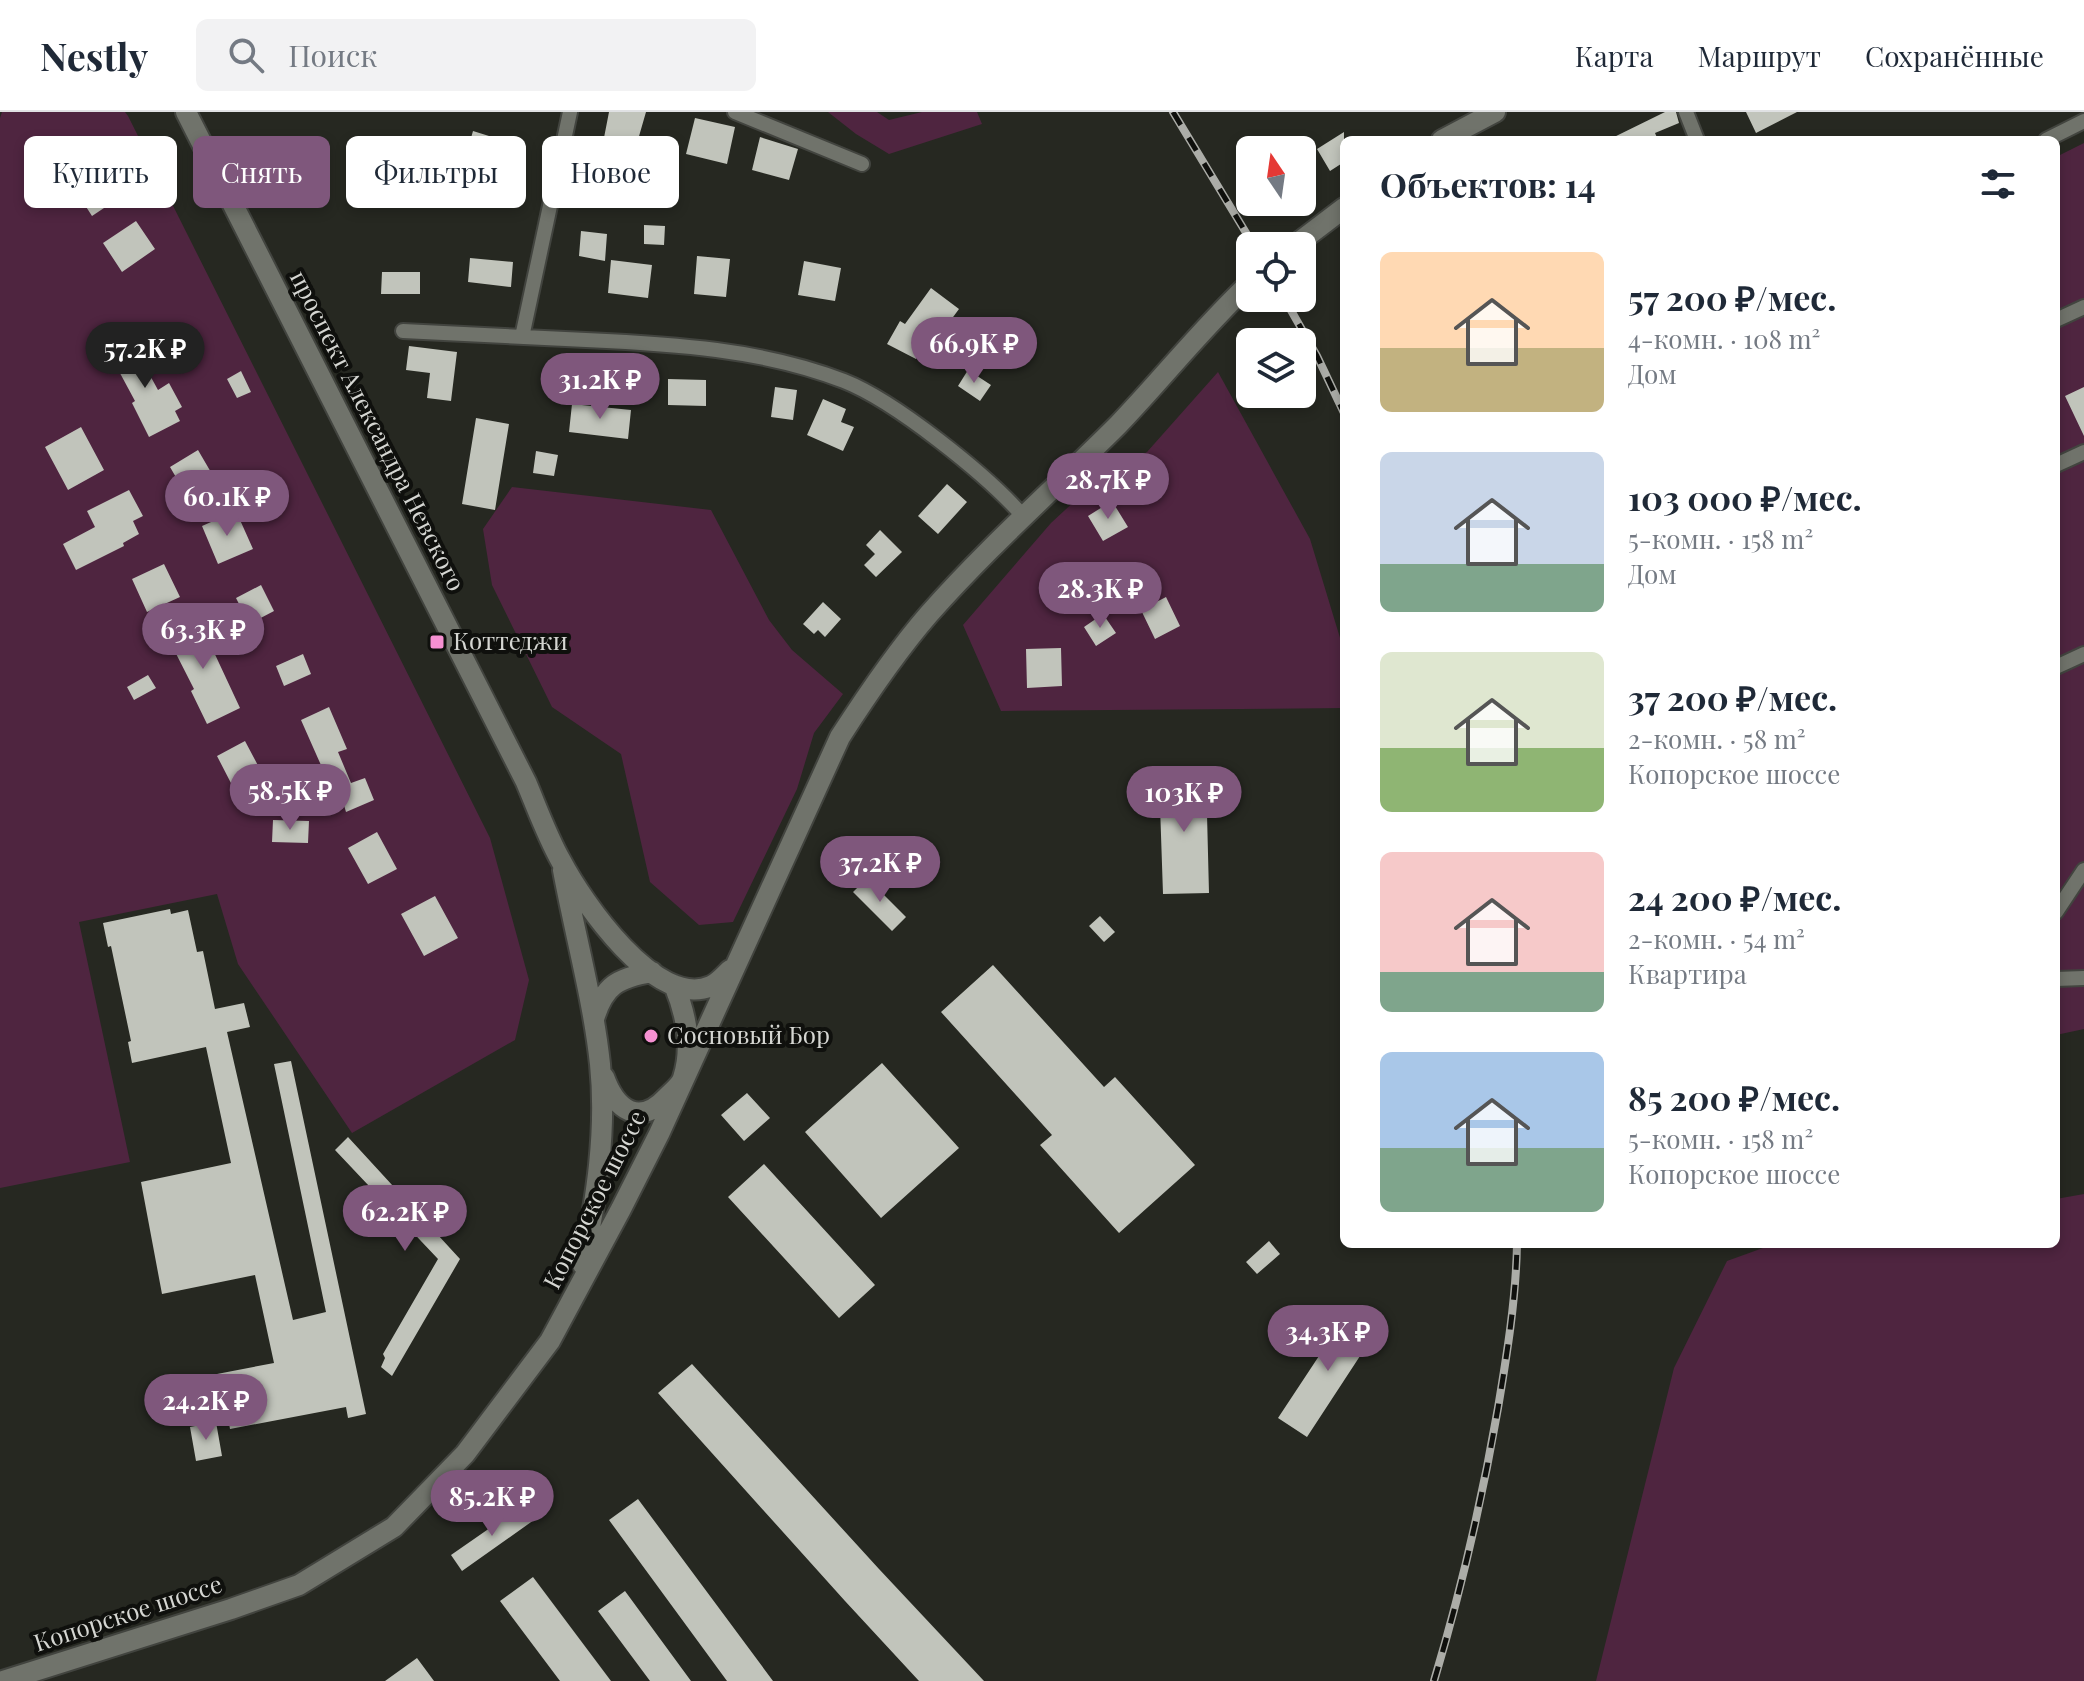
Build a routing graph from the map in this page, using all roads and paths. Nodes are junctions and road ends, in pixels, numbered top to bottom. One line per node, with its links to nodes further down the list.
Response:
1 (186, 112): 23 (main road, проспект Александра Невского)
2 (570, 112): 17 (street)
3 (735, 112): 10 (street)
4 (1495, 112): 7 (main road)
5 (1686, 112): 8 (street)
6 (2084, 121): 9 (street)
7 (1450, 136)
8 (1695, 136)
9 (2054, 136)
10 (862, 164)
11 (1340, 211): 12 (main road)
12 (1312, 232)
13 (1236, 296): 20 (main road, Копорское шоссе)
14 (2084, 307): 15 (street)
15 (2060, 318)
16 (403, 331): 17 (street)
17 (522, 337): 20 (street)
18 (2084, 452): 19 (street)
19 (2060, 463)
20 (1023, 516): 26 (main road, Копорское шоссе)
21 (2084, 654): 22 (street)
22 (2060, 665)
23 (561, 861): 27 (main road); 31 (main road)
24 (2084, 870): 25 (street)
25 (2060, 906)
26 (733, 967): 30 (main road); 33 (main road, Копорское шоссе)
27 (652, 972): 30 (main road); 31 (main road)
28 (2084, 978): 29 (street)
29 (2060, 979)
30 (674, 985): 33 (main road)
31 (594, 1019): 32 (main road)
32 (600, 1068): 33 (main road); 34 (main road)
33 (683, 1080): 34 (main road, Копорское шоссе)
34 (579, 1289): 35 (main road, Копорское шоссе)
35 (3, 1681)

